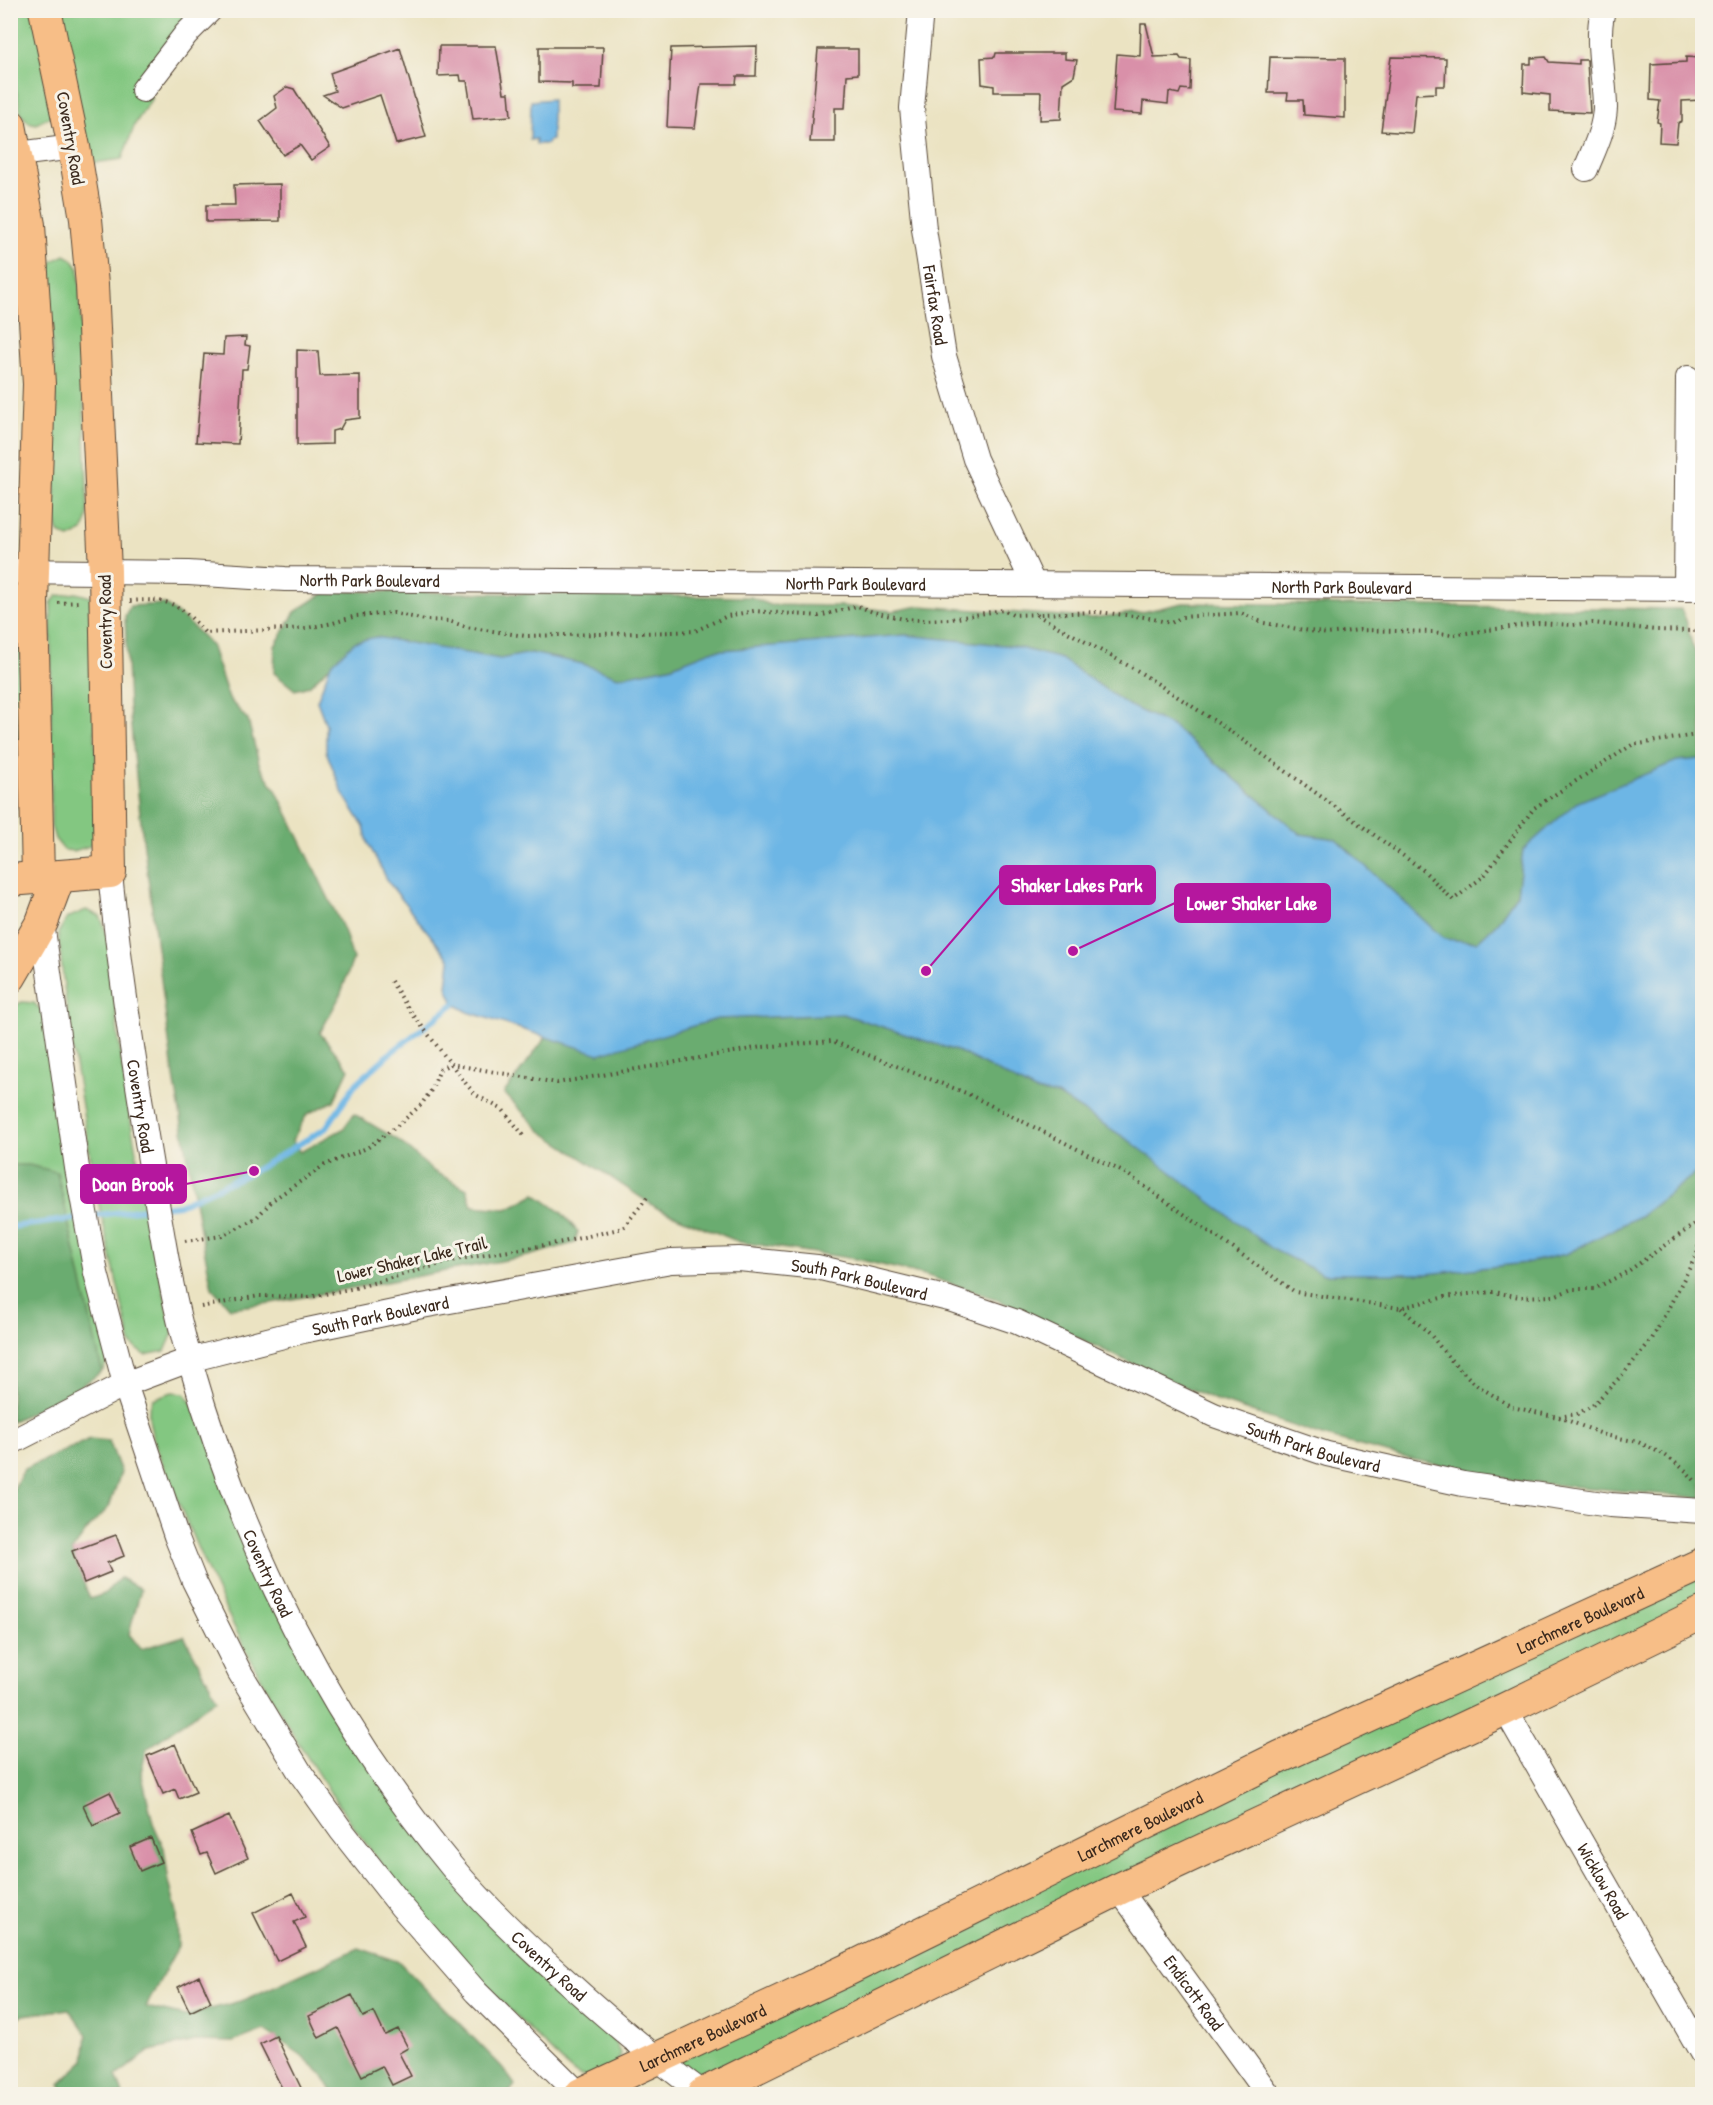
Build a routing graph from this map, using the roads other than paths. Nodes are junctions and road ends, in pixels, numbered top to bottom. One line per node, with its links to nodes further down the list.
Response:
1 (45, 10): 7 (main road, Coventry Road)
2 (210, 10): 5 (street)
3 (921, 10): 12 (street, Fairfax Road)
4 (1603, 10): 8 (street)
5 (143, 90)
6 (12, 145): 7 (street); 10 (main road)
7 (74, 147): 11 (main road, Coventry Road)
8 (1586, 170)
9 (1688, 378): 13 (street)
10 (22, 571): 11 (street, North Park Boulevard); 15 (main road)
11 (105, 571): 12 (street, North Park Boulevard); 14 (main road, Coventry Road)
12 (1033, 583): 13 (street, North Park Boulevard)
13 (1694, 589)
14 (110, 872): 15 (main road); 18 (street, Coventry Road)
15 (36, 878): 16 (main road)
16 (42, 922): 17 (main road); 19 (street)
17 (10, 977)
18 (189, 1360): 19 (street, South Park Boulevard); 21 (street, South Park Boulevard); 28 (street, Coventry Road)
19 (125, 1384): 20 (street, South Park Boulevard); 29 (street)
20 (10, 1443)
21 (1702, 1511)
22 (1702, 1564): 23 (main road, Larchmere Boulevard)
23 (1674, 1578): 24 (main road); 28 (main road, Larchmere Boulevard)
24 (1699, 1615): 25 (main road)
25 (1505, 1709): 26 (main road); 27 (street, Wicklow Road)
26 (1119, 1889): 30 (main road); 31 (street, Endicott Road)
27 (1702, 2053)
28 (656, 2060): 29 (main road, Larchmere Boulevard); 30 (street, Coventry Road)
29 (580, 2094)
30 (704, 2094)
31 (1268, 2094)

